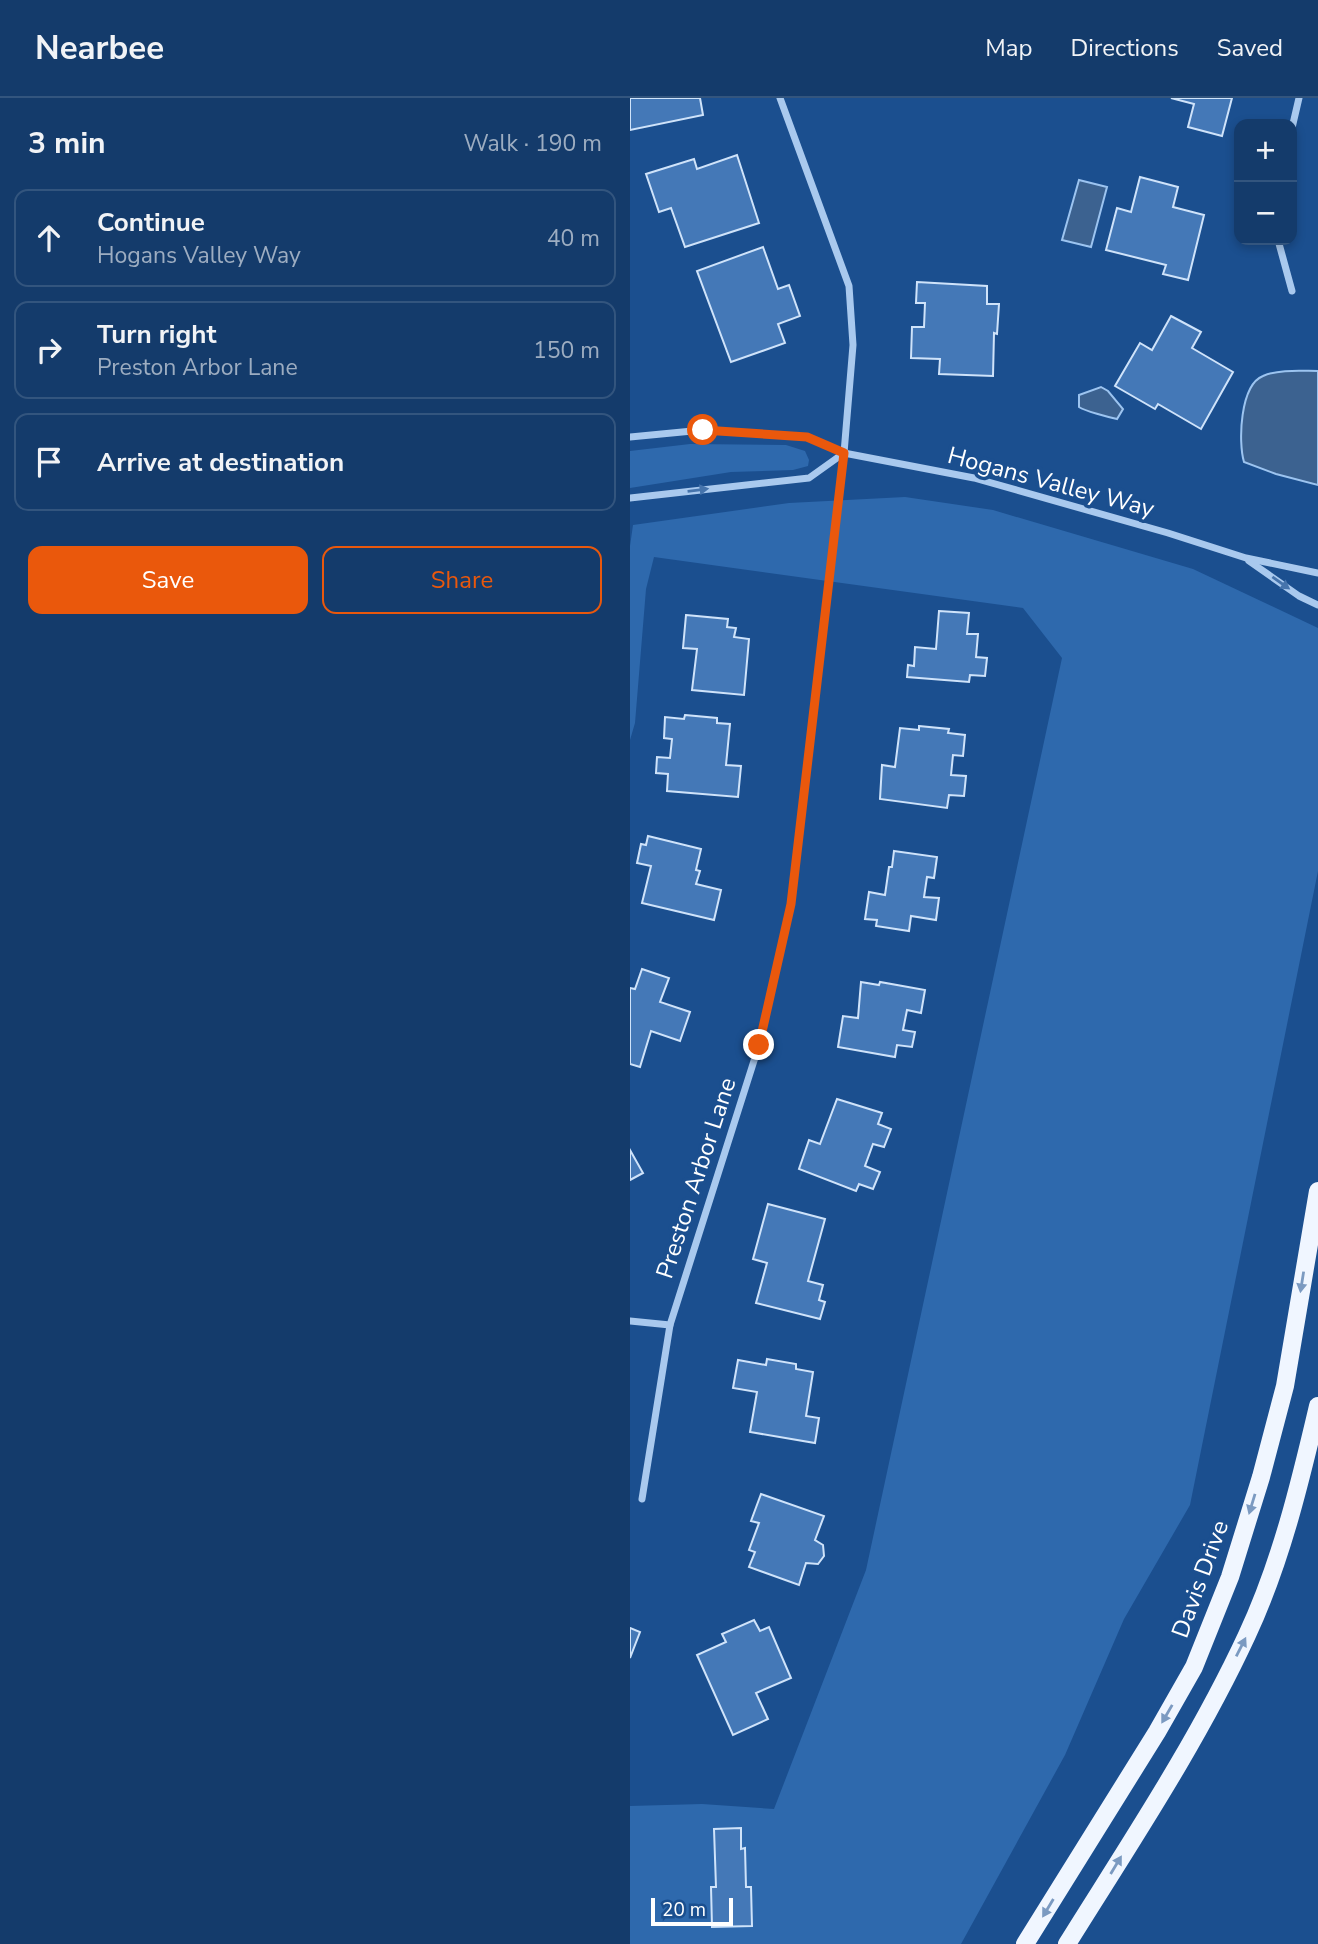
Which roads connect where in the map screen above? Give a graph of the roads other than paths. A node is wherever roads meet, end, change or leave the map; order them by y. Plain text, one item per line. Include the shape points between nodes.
1 (780, 98) edge
2 (1299, 98) edge
3 (1294, 119) edge
4 (1279, 245) edge
5 (1292, 291) dead end
6 (630, 437) edge
7 (844, 453) junction
8 (630, 498) edge
9 (1246, 558) junction
10 (1318, 573) edge
11 (1318, 605) edge
12 (1318, 1191) edge
13 (630, 1321) edge
14 (670, 1325) junction
15 (1318, 1406) edge
16 (642, 1499) dead end
17 (1025, 1944) edge
18 (1067, 1944) edge

1 - 7 street, Preston Arbor Lane via 849,286 853,345
2 - 3 street
4 - 5 street
6 - 7 street, Hogans Valley Way via 703,430 757,432 807,437
8 -> 7 street via 809,478
7 - 9 street, Hogans Valley Way via 974,478
7 - 14 street, Preston Arbor Lane via 791,904 759,1045
9 - 10 street, Hogans Valley Way
9 -> 11 street, Hogans Valley Way
12 -> 17 main road, Davis Drive via 1285,1386 1230,1577 1194,1667
13 - 14 street
14 - 16 street, Preston Arbor Lane
18 -> 15 main road via 1208,1712 1248,1633 1275,1565

